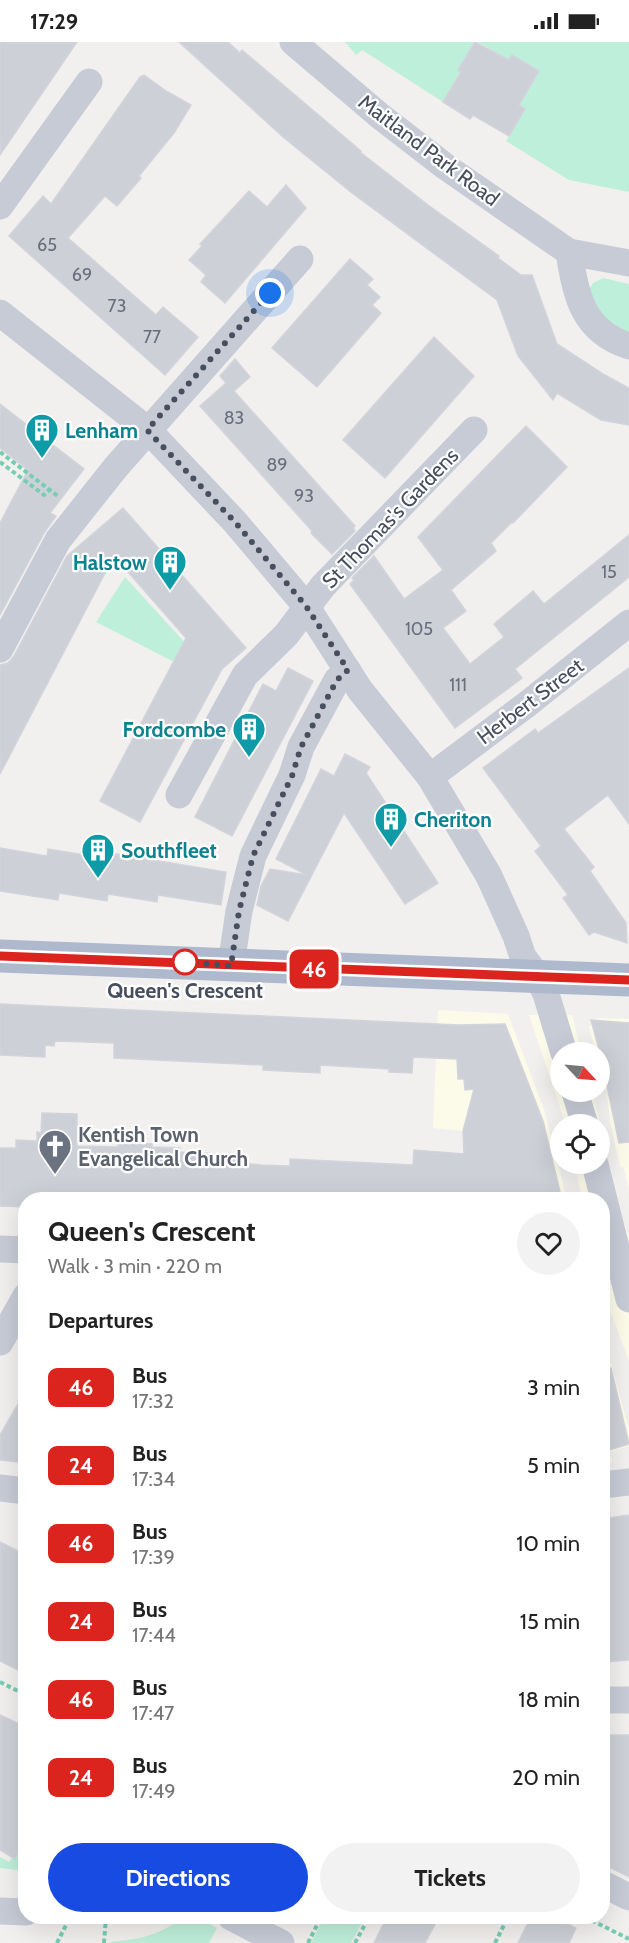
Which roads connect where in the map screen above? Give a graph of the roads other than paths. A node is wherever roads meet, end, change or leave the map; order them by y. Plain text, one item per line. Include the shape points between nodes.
1 (293, 42) edge
2 (89, 82) dead end
3 (0, 206) edge
4 (569, 252) junction
5 (300, 259) dead end
6 (629, 263) edge
7 (0, 313) edge
8 (629, 346) edge
9 (147, 430) junction
10 (474, 430) dead end
11 (306, 606) junction
12 (629, 623) edge
13 (0, 650) edge
14 (348, 670) junction
15 (430, 777) junction
16 (180, 795) dead end
17 (0, 956) edge
18 (231, 966) junction
19 (538, 978) junction
20 (629, 980) edge
21 (561, 1042) edge
22 (600, 1174) edge
23 (608, 1192) edge
24 (610, 1196) edge
25 (620, 1218) edge
26 (0, 1249) edge
27 (18, 1250) edge
28 (618, 1284) edge
29 (18, 1310) edge
30 (0, 1342) edge
31 (629, 1482) edge
32 (610, 1484) edge
33 (0, 1488) edge
34 (18, 1490) edge
35 (610, 1700) edge
36 (629, 1700) edge
37 (610, 1888) edge
38 (629, 1897) edge
39 (0, 1911) edge
40 (18, 1912) edge
41 (245, 1924) edge
42 (282, 1943) edge

1 - 4 street, Maitland Park Road via 446,167
2 - 3 street
4 - 6 street, Maitland Park Road
4 - 8 street via 582,308 609,338
5 - 9 street
7 - 9 street
9 - 11 street via 235,522
9 - 13 street via 58,540
10 - 11 street, St Thomas's Gardens
11 - 14 street
11 - 16 street, St Thomas's Gardens via 286,635 245,675
12 - 15 street, Herbert Street
14 - 15 street
14 - 18 street via 337,680 301,747 292,776 253,856
15 - 19 street via 489,876 523,957
17 - 18 main road
18 - 19 main road
19 - 20 main road
19 - 21 street
22 - 23 street
24 - 25 street
25 - 28 street
26 - 27 street
29 - 30 street
31 - 32 street
33 - 34 street
35 - 36 street
37 - 38 street
39 - 40 street
41 - 42 street

